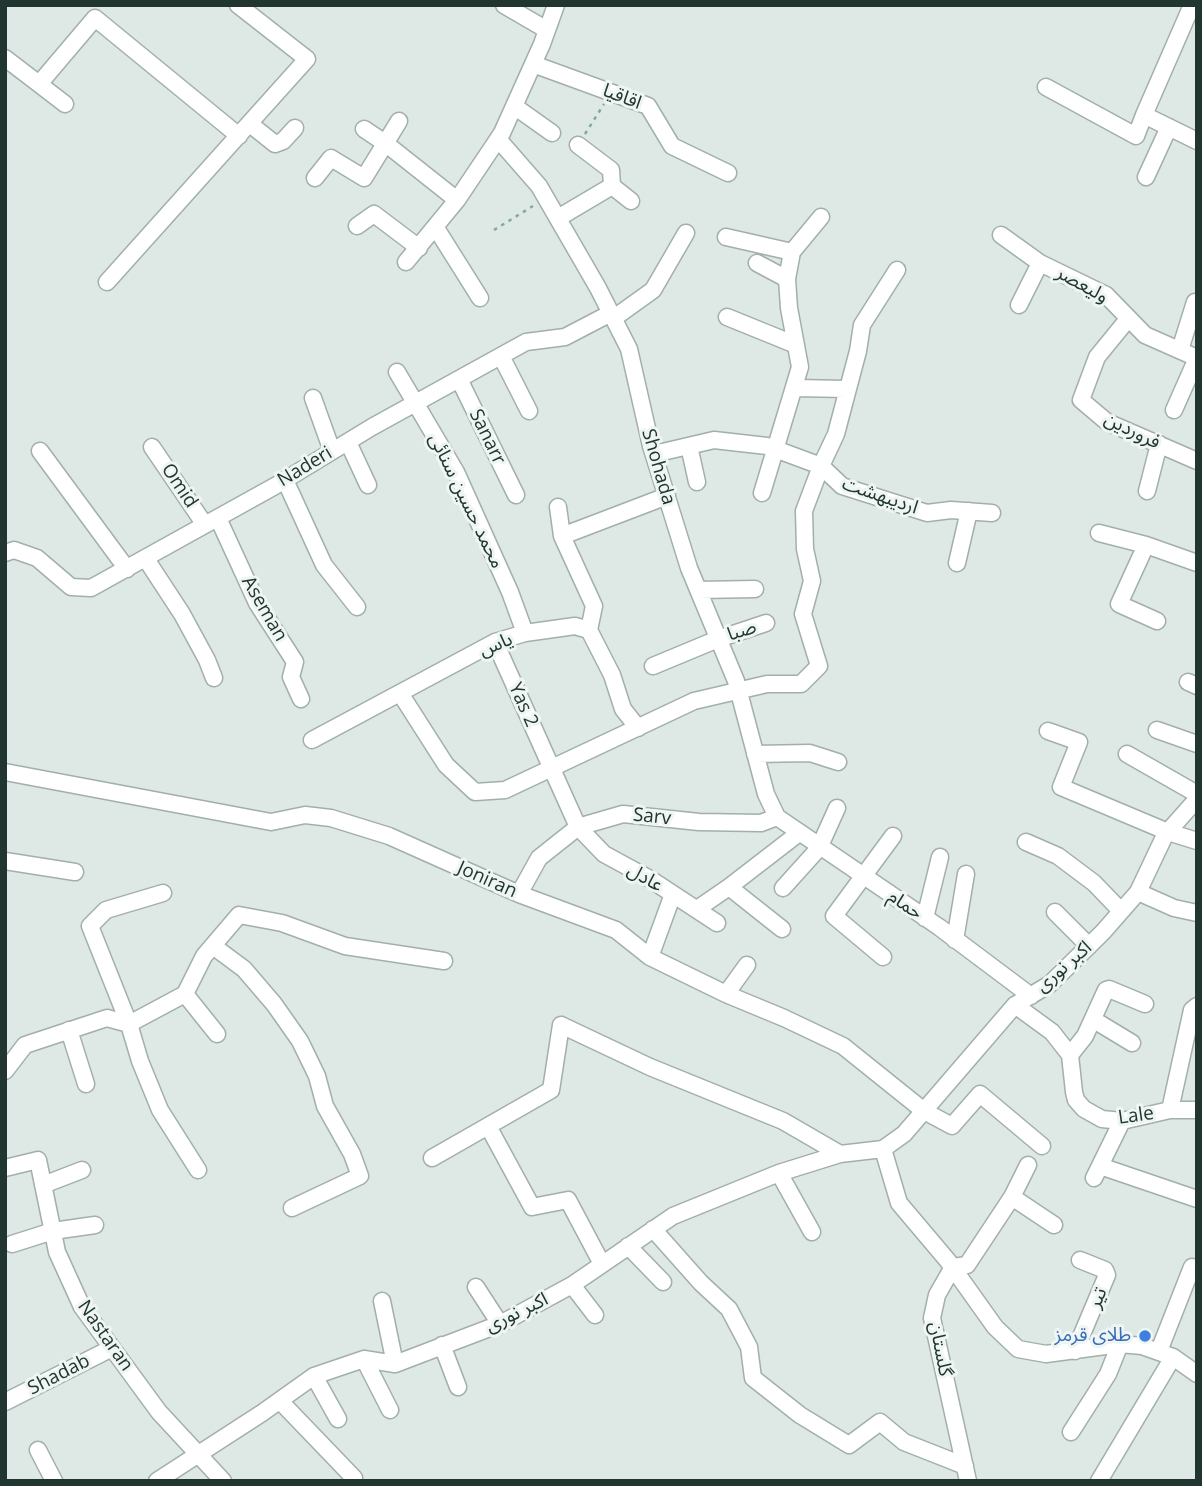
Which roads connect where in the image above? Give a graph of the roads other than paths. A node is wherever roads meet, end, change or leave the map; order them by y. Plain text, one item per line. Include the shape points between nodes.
1 (238, 5) edge
2 (504, 5) edge
3 (555, 5) edge
4 (1192, 5) edge
5 (547, 30) junction
6 (5, 58) edge
7 (533, 64) junction
8 (39, 84) junction
9 (1046, 87) dead end
10 (65, 104) dead end
11 (514, 106) junction
12 (1144, 115) junction
13 (399, 121) dead end
14 (1169, 127) junction
15 (295, 128) dead end
16 (244, 130) junction
17 (363, 130) dead end
18 (552, 134) dead end
19 (498, 139) junction
20 (1197, 141) edge
21 (385, 143) junction
22 (578, 145) road end
23 (728, 173) dead end
24 (1146, 177) dead end
25 (315, 178) dead end
26 (612, 186) junction
27 (457, 200) junction
28 (631, 201) dead end
29 (821, 217) dead end
30 (558, 218) junction
31 (357, 226) dead end
32 (436, 228) junction
33 (686, 233) dead end
34 (1001, 234) dead end
35 (726, 237) dead end
36 (419, 248) junction
37 (792, 252) junction
38 (406, 262) dead end
39 (757, 263) dead end
40 (1040, 263) junction
41 (897, 270) dead end
42 (787, 279) junction
43 (107, 282) dead end
44 (480, 298) dead end
45 (1195, 302) edge
46 (1019, 305) dead end
47 (612, 316) junction
48 (727, 317) dead end
49 (1128, 319) junction
50 (796, 345) junction
51 (1180, 350) junction
52 (501, 356) junction
53 (1197, 358) edge
54 (397, 372) dead end
55 (459, 379) junction
56 (795, 388) junction
57 (846, 389) junction
58 (313, 398) dead end
59 (416, 403) junction
60 (1174, 410) dead end
61 (529, 411) dead end
62 (348, 442) junction
63 (1159, 444) junction
64 (689, 446) junction
65 (152, 447) dead end
66 (775, 447) junction
67 (40, 451) dead end
68 (332, 451) junction
69 (654, 454) junction
70 (1196, 460) edge
71 (821, 466) junction
72 (285, 480) junction
73 (697, 482) dead end
74 (368, 485) dead end
75 (1147, 491) dead end
76 (762, 493) dead end
77 (516, 495) dead end
78 (667, 496) junction
79 (558, 507) dead end
80 (969, 512) junction
81 (992, 513) dead end
82 (211, 522) junction
83 (1099, 533) dead end
84 (562, 536) junction
85 (1146, 545) junction
86 (5, 553) edge
87 (146, 559) junction
88 (1197, 563) edge
89 (957, 564) dead end
90 (127, 569) junction
91 (755, 589) dead end
92 (698, 590) junction
93 (356, 607) dead end
94 (1157, 621) dead end
95 (766, 624) dead end
96 (589, 630) junction
97 (525, 634) junction
98 (718, 639) junction
99 (495, 642) junction
100 (653, 666) dead end
101 (214, 678) dead end
102 (738, 691) junction
103 (400, 694) junction
104 (301, 699) dead end
105 (638, 729) junction
106 (1157, 730) dead end
107 (1048, 731) dead end
108 (312, 740) dead end
109 (1197, 744) edge
110 (754, 754) junction
111 (1127, 754) dead end
112 (838, 762) dead end
113 (552, 768) junction
114 (5, 772) edge
115 (1197, 797) edge
116 (837, 808) dead end
117 (777, 817) junction
118 (578, 827) junction
119 (1168, 832) junction
120 (799, 833) junction
121 (893, 836) dead end
122 (1197, 841) edge
123 (1026, 842) dead end
124 (819, 848) junction
125 (940, 857) dead end
126 (5, 861) edge
127 (75, 872) dead end
128 (966, 874) dead end
129 (864, 878) junction
130 (729, 887) junction
131 (783, 888) dead end
132 (163, 892) dead end
133 (1138, 892) junction
134 (519, 894) junction
135 (673, 894) junction
136 (696, 909) junction
137 (1121, 911) junction
138 (1055, 912) dead end
139 (1197, 913) edge
140 (925, 918) junction
141 (718, 923) dead end
142 (782, 929) dead end
143 (956, 940) junction
144 (213, 946) junction
145 (1089, 946) junction
146 (650, 957) junction
147 (883, 957) dead end
148 (444, 961) dead end
149 (747, 965) dead end
150 (185, 994) junction
151 (726, 994) junction
152 (1031, 996) junction
153 (1145, 1004) dead end
154 (1015, 1005) junction
155 (1197, 1006) edge
156 (1094, 1020) junction
157 (129, 1024) junction
158 (69, 1030) junction
159 (217, 1034) dead end
160 (1132, 1043) dead end
161 (1070, 1055) junction
162 (5, 1071) edge
163 (86, 1084) dead end
164 (1170, 1110) junction
165 (1197, 1110) edge
166 (924, 1111) junction
167 (1122, 1121) junction
168 (488, 1126) junction
169 (1042, 1146) dead end
170 (883, 1149) junction
171 (840, 1154) junction
172 (432, 1158) dead end
173 (1028, 1165) dead end
174 (5, 1168) edge
175 (82, 1170) dead end
176 (198, 1170) dead end
177 (779, 1173) junction
178 (43, 1185) junction
179 (1012, 1197) junction
180 (1197, 1199) edge
181 (292, 1208) dead end
182 (95, 1225) dead end
183 (1054, 1225) dead end
184 (653, 1229) junction
185 (53, 1231) junction
186 (812, 1232) dead end
187 (12, 1244) dead end
188 (628, 1246) junction
189 (1080, 1259) dead end
190 (602, 1264) junction
191 (953, 1267) junction
192 (1192, 1267) dead end
193 (663, 1282) dead end
194 (572, 1285) junction
195 (476, 1287) dead end
196 (382, 1301) dead end
197 (595, 1315) dead end
198 (500, 1324) junction
199 (1120, 1344) junction
200 (442, 1345) junction
201 (112, 1348) junction
202 (1075, 1351) junction
203 (1166, 1354) junction
204 (364, 1359) junction
205 (395, 1364) junction
206 (1197, 1374) edge
207 (314, 1376) junction
208 (458, 1387) dead end
209 (280, 1401) junction
210 (5, 1402) edge
211 (390, 1410) dead end
212 (338, 1419) dead end
213 (1071, 1432) dead end
214 (38, 1450) dead end
215 (198, 1453) junction
216 (966, 1474) edge
217 (355, 1478) dead end
218 (54, 1481) edge
219 (157, 1481) edge
220 (223, 1481) edge
221 (1098, 1481) edge

1 - 16 street via 307,59
2 - 5 street
3 - 5 street
4 - 12 street
5 - 7 street
6 - 8 street
7 - 11 street
7 - 23 street, اقاقیا via 648,106 672,146
8 - 10 street
8 - 16 street via 95,18
9 - 12 street via 1136,136
11 - 18 street
11 - 19 street
12 - 14 street
13 - 21 street
14 - 20 street
14 - 24 street
15 - 16 street via 275,144
16 - 43 street
17 - 21 street
19 - 27 street
19 - 30 street, Shohada via 539,186
21 - 25 street via 364,177 331,158
21 - 27 street
22 - 26 street via 611,170
26 - 28 street
26 - 30 street
27 - 32 street
29 - 37 street
30 - 47 street, Shohada
31 - 36 street via 374,214
32 - 36 street
32 - 44 street
33 - 47 street, Naderi via 653,290
34 - 40 street, ولیعصر
35 - 37 street
36 - 38 street
37 - 42 street
39 - 42 street
40 - 46 street
40 - 49 street, ولیعصر via 1107,295
41 - 57 street via 862,325
42 - 50 street
45 - 51 street
47 - 52 street, Naderi via 565,337 526,342
47 - 69 street, Shohada via 629,349
48 - 50 street
49 - 51 street, ولیعصر via 1144,335
49 - 63 street, فروردین via 1097,356 1081,400 1107,422
50 - 56 street via 800,367
51 - 53 street, ولیعصر
52 - 55 street, Naderi
52 - 61 street
53 - 60 street
54 - 59 street, محمد حسین سنائی
55 - 59 street, Naderi
55 - 77 street, Sanarr
56 - 57 street
56 - 66 street
57 - 71 street via 836,434
58 - 68 street
59 - 62 street, Naderi
59 - 97 street, محمد حسین سنائی via 456,472
62 - 68 street, Naderi
62 - 74 street
63 - 70 street, فروردین
63 - 75 street
64 - 66 street, اردیبهشت via 714,440
64 - 69 street, اردیبهشت
64 - 73 street
65 - 82 street, Omid
66 - 71 street, اردیبهشت
66 - 76 street
67 - 90 street
68 - 72 street, Naderi
69 - 78 street, Shohada
71 - 80 street, اردیبهشت via 842,486 915,509
71 - 102 street via 804,511 812,581 803,614 819,666 801,684 767,684
72 - 82 street, Naderi
72 - 93 street via 324,565
78 - 84 street
78 - 92 street, Shohada
79 - 84 street
80 - 81 street, اردیبهشت
80 - 89 street
82 - 87 street, Naderi
82 - 104 street, Aseman via 295,662 291,677
83 - 85 street
84 - 96 street via 594,606
85 - 88 street
85 - 94 street via 1119,604
86 - 90 street, Naderi via 14,550 37,558 71,587 91,588
87 - 90 street, Naderi
87 - 101 street via 182,614
91 - 92 street
92 - 98 street, Shohada
95 - 98 street, صبا
96 - 97 street, یاس via 575,626
96 - 105 street via 623,709
97 - 99 street, یاس
98 - 100 street, صبا
98 - 102 street, Shohada
99 - 103 street, یاس
99 - 113 street, Yas 2
102 - 105 street via 694,701
102 - 110 street, Shohada
103 - 108 street, یاس
103 - 113 street via 446,765 475,792 505,789
105 - 113 street
106 - 109 street
107 - 119 street via 1079,742 1061,787
110 - 112 street via 810,753
110 - 117 street, Shohada
111 - 115 street
113 - 118 street, Yas 2
114 - 134 street, Joniran via 271,822 305,815 331,818 388,836
115 - 119 street, اکبر نوری
116 - 124 street
117 - 118 street, Sarv via 761,823 699,822 623,814
117 - 120 street, حمام
118 - 134 street, Sarv via 539,858
118 - 135 street, عادل via 604,854
119 - 122 street
119 - 133 street, اکبر نوری
120 - 124 street, حمام
120 - 130 street
121 - 129 street
123 - 137 street via 1058,856
124 - 129 street, حمام
124 - 131 street
125 - 140 street
126 - 127 street
128 - 143 street
129 - 140 street, حمام
129 - 147 street via 834,916
130 - 136 street
130 - 142 street
132 - 157 street via 106,910 90,926
133 - 137 street, اکبر نوری
133 - 139 street
134 - 146 street, Joniran via 616,930
135 - 136 street, عادل
135 - 146 street
136 - 141 street, عادل
137 - 145 street, اکبر نوری
138 - 145 street
140 - 143 street, حمام
143 - 152 street, حمام
144 - 148 street via 239,915 282,923 345,946
144 - 150 street
144 - 181 street via 244,969 300,1041 359,1177
145 - 152 street, اکبر نوری
146 - 151 street, Joniran
149 - 151 street
150 - 157 street
150 - 159 street
151 - 166 street, Joniran via 843,1046
152 - 154 street, اکبر نوری
153 - 156 street via 1109,989
154 - 161 street via 1052,1032
154 - 166 street, اکبر نوری
155 - 164 street via 1192,1010
156 - 160 street
156 - 161 street
157 - 158 street via 107,1018
157 - 176 street via 160,1110
158 - 162 street via 24,1045
158 - 163 street
161 - 167 street, Lale via 1076,1100 1102,1119
164 - 165 street, Lale
164 - 167 street, Lale
166 - 169 street, Joniran via 952,1126 980,1094
166 - 170 street, اکبر نوری
167 - 180 street via 1097,1172
168 - 171 street via 551,1090 561,1025 650,1068 783,1121
168 - 172 street
168 - 190 street via 532,1207 568,1200
170 - 171 street, اکبر نوری
170 - 191 street via 899,1203
171 - 177 street, اکبر نوری
173 - 179 street, گلستان
174 - 178 street, Nastaran via 38,1160
175 - 178 street
177 - 184 street, اکبر نوری via 673,1216
177 - 186 street
178 - 185 street, Nastaran
179 - 183 street
179 - 191 street, گلستان via 967,1265
182 - 185 street
184 - 188 street, اکبر نوری
184 - 216 street via 729,1310 749,1347 753,1378 800,1415 849,1445 880,1422 904,1442
185 - 187 street
185 - 201 street, Nastaran via 57,1252 82,1307
188 - 190 street, اکبر نوری
188 - 193 street
189 - 202 street, تیر via 1107,1275
190 - 194 street, اکبر نوری
191 - 202 street via 995,1327 1018,1349 1046,1354
191 - 216 street, گلستان via 937,1295 932,1318
192 - 203 street
194 - 197 street
194 - 198 street, اکبر نوری
195 - 198 street
196 - 205 street
198 - 200 street, اکبر نوری
199 - 202 street
199 - 203 street
199 - 213 street via 1108,1374
200 - 205 street, اکبر نوری
200 - 208 street
201 - 210 street, Shadab
201 - 215 street, Nastaran via 159,1412
203 - 206 street
203 - 221 street
204 - 205 street
204 - 207 street
204 - 211 street
207 - 209 street
207 - 212 street
209 - 215 street
209 - 217 street
214 - 218 street
215 - 219 street
215 - 220 street, Nastaran

